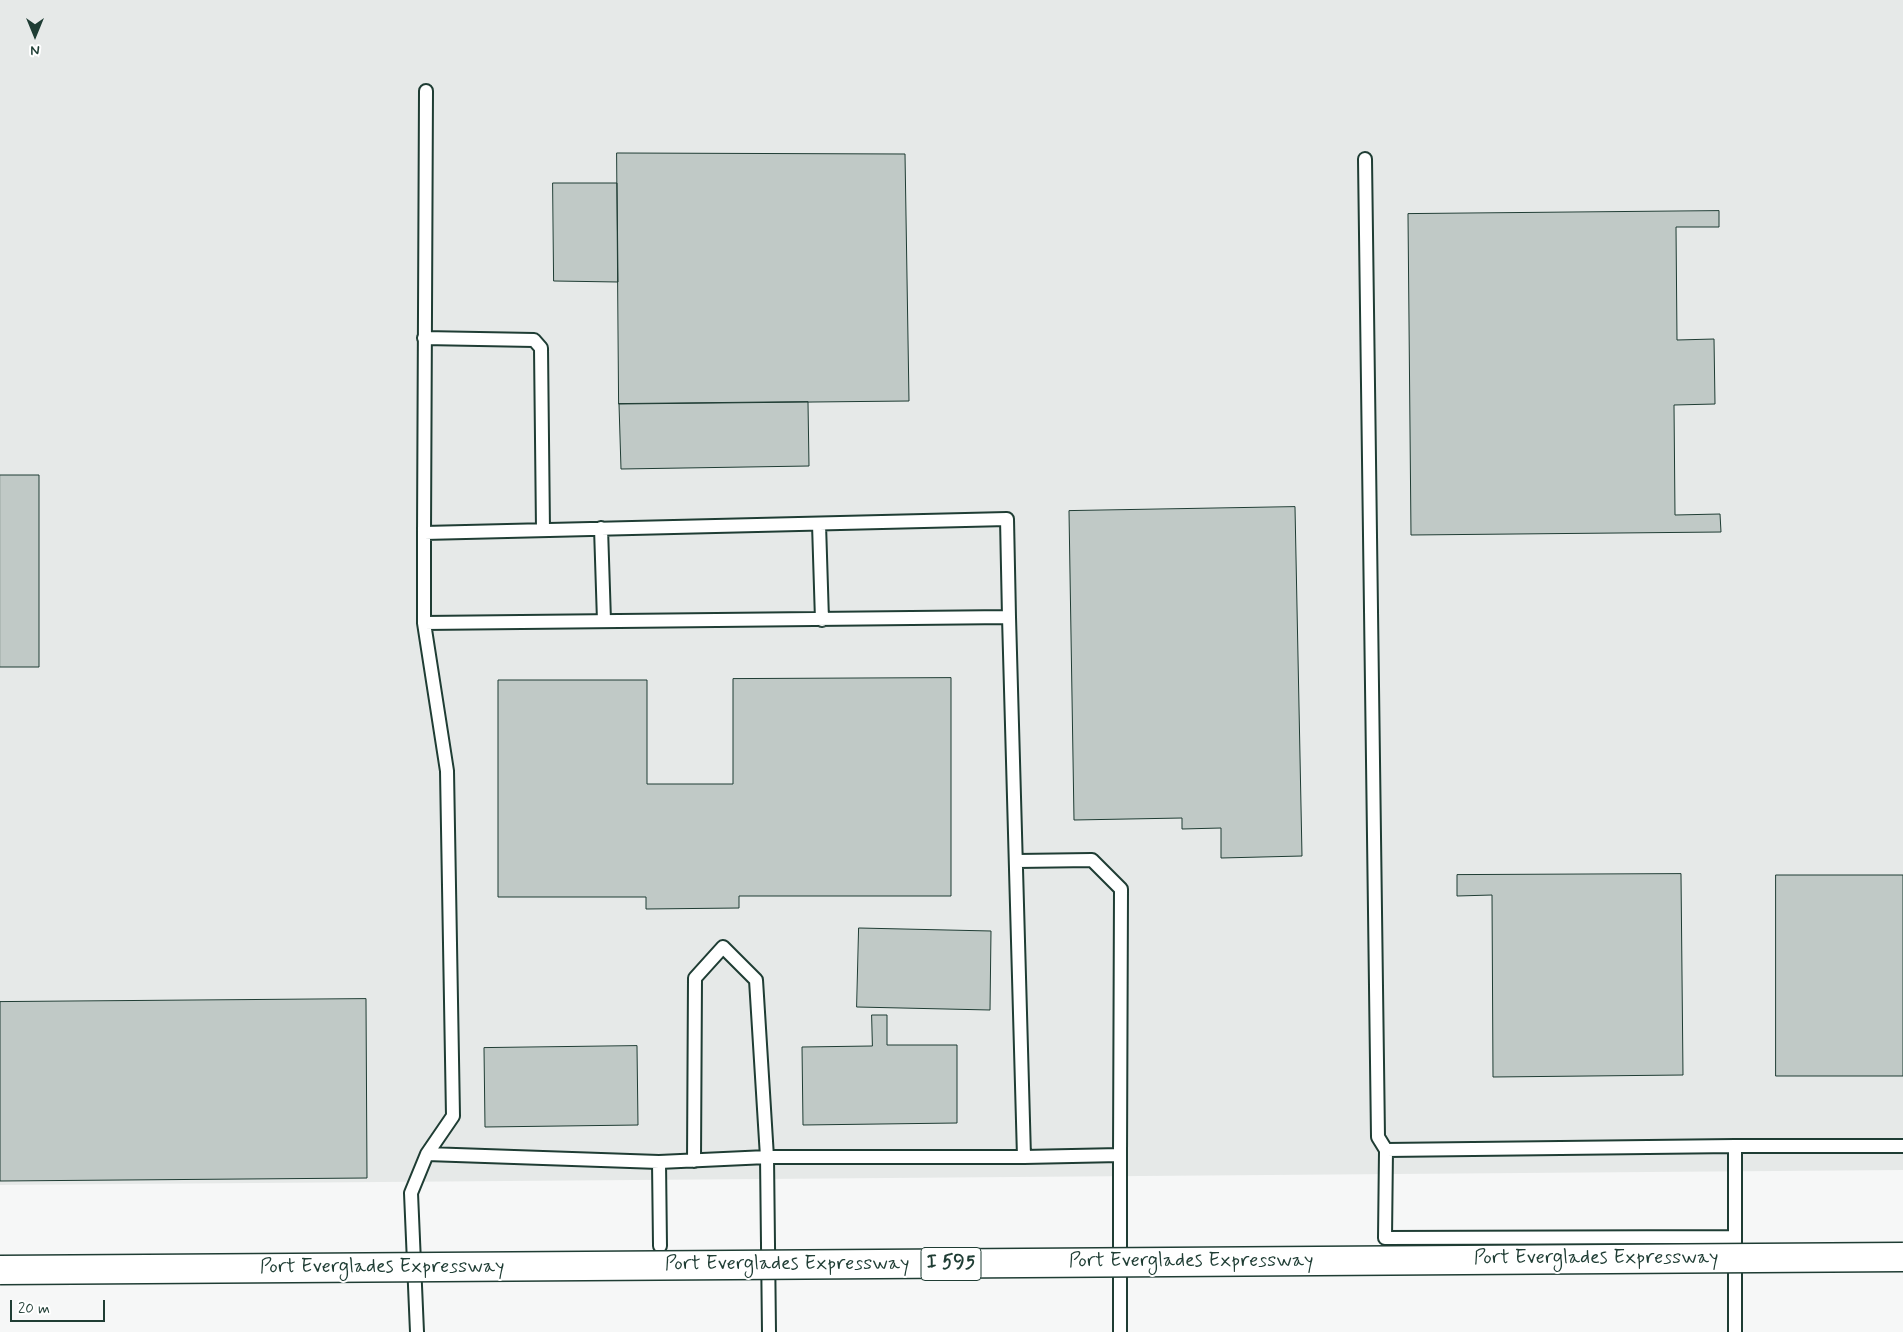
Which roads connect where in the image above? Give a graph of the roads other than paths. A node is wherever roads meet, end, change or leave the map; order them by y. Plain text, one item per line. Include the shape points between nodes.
1 (426, 91) dead end
2 (1365, 159) dead end
3 (424, 338) junction
4 (819, 524) junction
5 (601, 528) junction
6 (543, 530) junction
7 (424, 533) junction
8 (1008, 617) junction
9 (822, 620) junction
10 (604, 621) junction
11 (424, 623) junction
12 (1017, 861) junction
13 (1735, 1146) junction
14 (1903, 1146) edge
15 (1386, 1150) junction
16 (427, 1154) junction
17 (1120, 1155) junction
18 (767, 1158) junction
19 (1024, 1158) junction
20 (694, 1161) junction
21 (659, 1162) junction
22 (1735, 1237) junction
23 (660, 1246) dead end
24 (1903, 1257) edge
25 (0, 1270) edge
26 (417, 1332) edge
27 (769, 1332) edge
28 (1120, 1332) edge
29 (1735, 1332) edge

1 - 3 lane
2 - 15 lane via 1378,1137
3 - 6 lane via 534,340 541,348
3 - 7 lane
4 - 5 lane
4 - 8 lane via 1007,519
4 - 9 lane
5 - 6 lane
5 - 10 lane
6 - 7 lane
7 - 11 lane
8 - 9 lane
8 - 12 lane
9 - 10 lane
10 - 11 lane
11 - 16 lane via 447,771 453,1116
12 - 17 lane via 1092,860 1121,889
12 - 19 lane
13 - 14 lane
13 - 15 lane
13 - 22 lane
15 - 22 lane via 1385,1238
16 - 21 lane
16 - 26 lane via 412,1193
17 - 19 lane
17 - 28 lane
18 - 19 lane
18 - 20 lane
18 - 20 lane via 756,980 723,947 695,978
18 - 27 lane
20 - 21 lane
21 - 23 lane
22 - 29 lane
24 - 25 highway, Port Everglades Expressway / I 595, bridge

